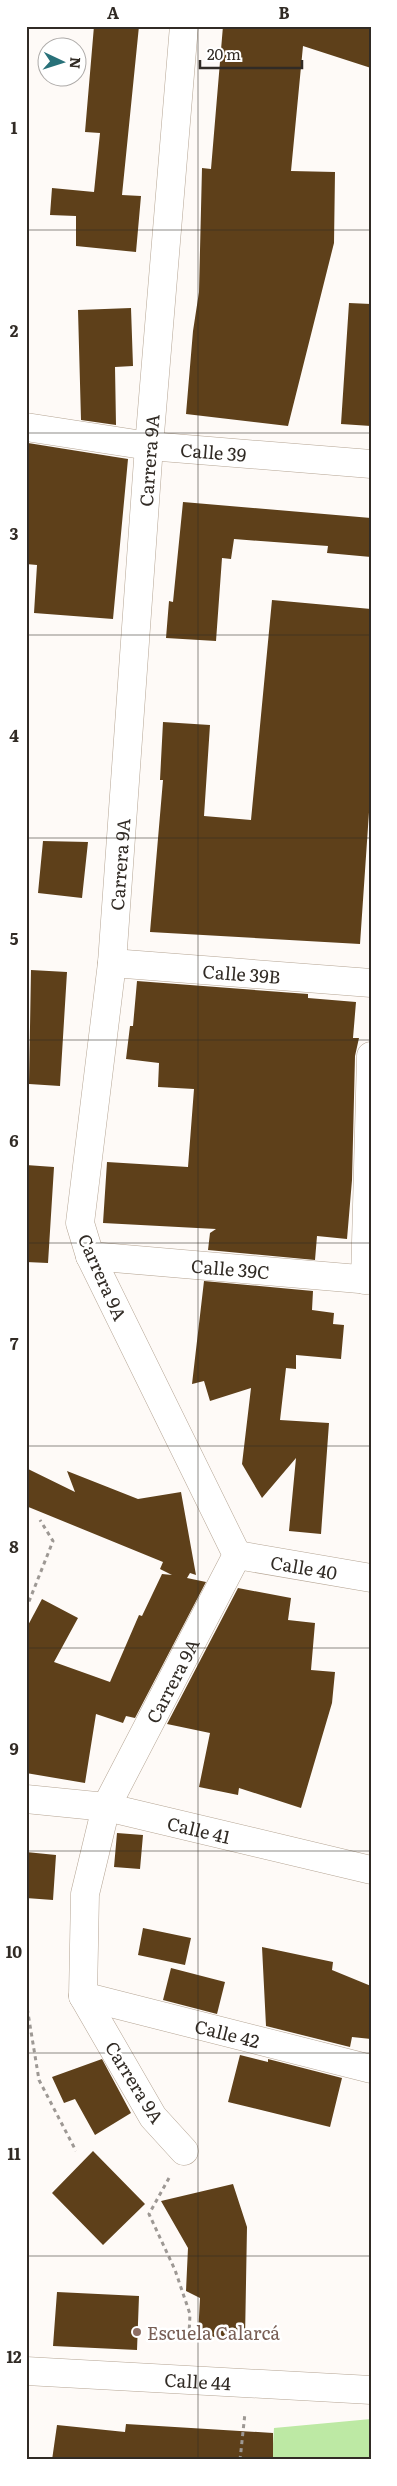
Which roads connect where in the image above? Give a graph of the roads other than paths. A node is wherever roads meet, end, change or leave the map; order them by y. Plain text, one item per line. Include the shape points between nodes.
1 (184, 26) edge
2 (26, 427) edge
3 (149, 446) junction
4 (371, 464) edge
5 (112, 963) junction
6 (371, 983) edge
7 (371, 1056) edge
8 (90, 1256) junction
9 (368, 1280) edge
10 (237, 1555) junction
11 (371, 1578) edge
12 (26, 1799) edge
13 (106, 1807) junction
14 (371, 1870) edge
15 (83, 1996) junction
16 (371, 2069) edge
17 (184, 2151) road end
18 (26, 2370) edge
19 (371, 2390) edge

1 - 3 street, Carrera 9A
2 - 3 street, Calle 39
3 - 4 street, Calle 39
3 - 5 street, Carrera 9A
5 - 6 street, Calle 39B
5 - 8 street, Carrera 9A via 80,1222
7 - 9 street
8 - 9 street, Calle 39C
8 - 10 street, Carrera 9A
10 - 11 street, Calle 40
10 - 13 street, Carrera 9A
12 - 13 street, Calle 41
13 - 14 street, Calle 41
13 - 15 street, Carrera 9A via 85,1894
15 - 16 street, Calle 42
15 - 17 street, Carrera 9A via 153,2117
18 - 19 street, Calle 44

